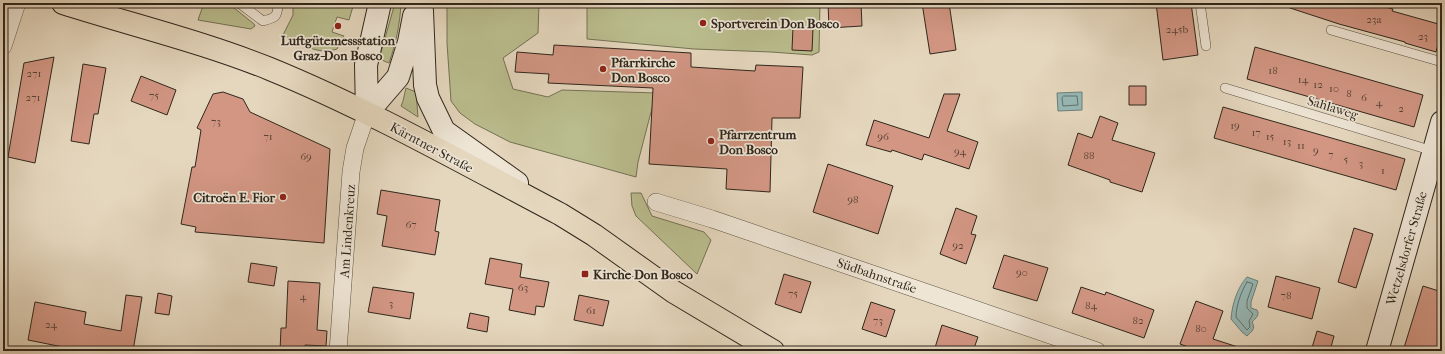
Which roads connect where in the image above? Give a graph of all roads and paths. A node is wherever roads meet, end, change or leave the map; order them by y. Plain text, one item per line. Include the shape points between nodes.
1 (17, 3) edge
2 (63, 3) edge
3 (239, 3) edge
4 (278, 3) edge
5 (380, 3) edge
6 (414, 3) edge
7 (420, 3) edge
8 (1200, 3) edge
9 (1331, 30) dead end
10 (3, 46) edge
11 (1206, 46) dead end
12 (1442, 62) edge
13 (1225, 88) dead end
14 (367, 113) junction
15 (1442, 122) edge
16 (1434, 151) junction
17 (656, 202) dead end
18 (560, 214) junction
19 (338, 351) edge
20 (773, 351) edge
21 (1097, 351) edge
22 (1377, 351) edge

1 - 10 street
2 - 14 main road, Kärntner Straße via 192,42 270,69
3 - 4 lane via 263,21 274,18 278,12
5 - 14 main road via 366,65
6 - 14 main road via 409,42 398,77
7 - 18 main road via 425,85 428,98 444,131
8 - 11 lane
9 - 12 lane
13 - 16 lane, Sahlaweg
14 - 18 main road, Kärntner Straße
14 - 19 street, Am Lindenkreuz via 355,148 351,172
15 - 16 main road, Wetzelsdorfer Straße
16 - 22 main road, Wetzelsdorfer Straße
17 - 21 street, Südbahnstraße
18 - 20 main road, Kärntner Straße via 674,292

